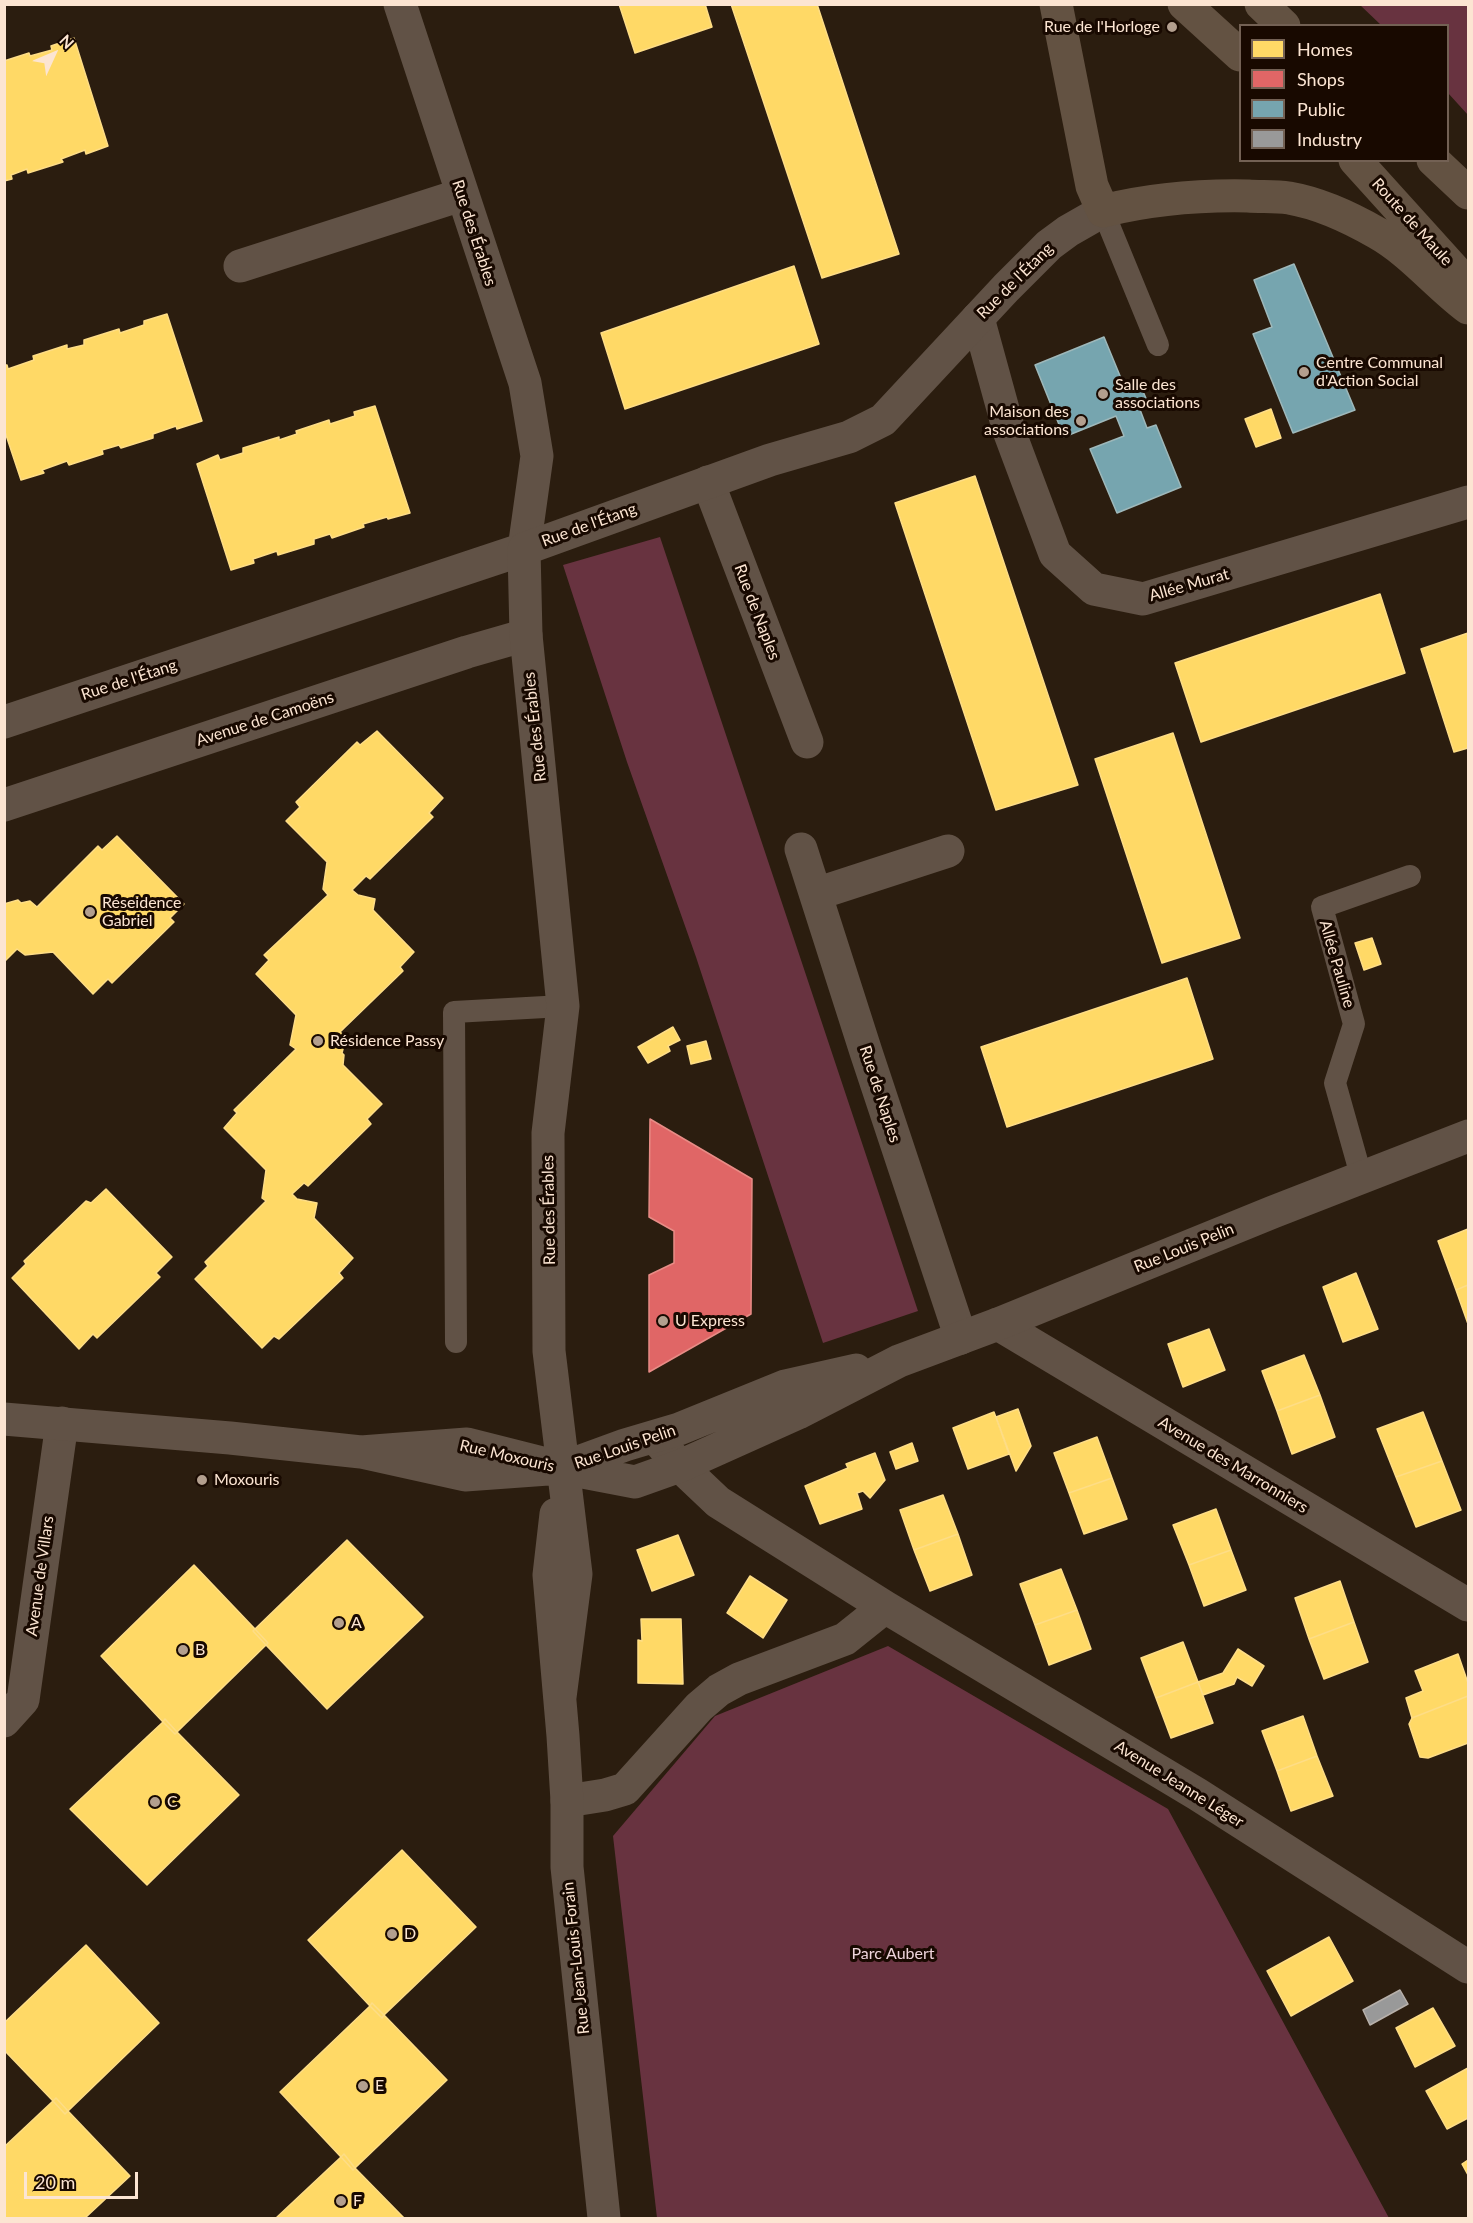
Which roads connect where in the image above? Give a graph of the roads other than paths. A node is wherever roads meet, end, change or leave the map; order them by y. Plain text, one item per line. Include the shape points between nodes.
1 (400, 4) edge
2 (1056, 4) edge
3 (1184, 4) edge
4 (1261, 4) edge
5 (1282, 24) edge
6 (1239, 54) edge
7 (1357, 162) edge
8 (1435, 162) edge
9 (1468, 193) edge
10 (461, 195) junction
11 (1103, 211) junction
12 (240, 266) dead end
13 (1468, 285) edge
14 (1468, 308) edge
15 (978, 318) junction
16 (1158, 345) dead end
17 (708, 482) junction
18 (1468, 502) edge
19 (524, 549) junction
20 (526, 635) junction
21 (4, 722) edge
22 (807, 742) dead end
23 (4, 805) edge
24 (801, 849) dead end
25 (948, 851) dead end
26 (1410, 876) dead end
27 (816, 894) junction
28 (563, 1006) junction
29 (1468, 1136) edge
30 (1362, 1179) junction
31 (998, 1324) junction
32 (962, 1338) junction
33 (456, 1342) dead end
34 (899, 1361) junction
35 (4, 1419) edge
36 (62, 1423) junction
37 (655, 1437) junction
38 (680, 1466) junction
39 (562, 1468) junction
40 (1468, 1605) edge
41 (885, 1607) junction
42 (4, 1721) edge
43 (567, 1801) junction
44 (1468, 1967) edge
45 (604, 2218) edge

1 - 10 street, Rue des Érables
2 - 11 main road via 1092,186
3 - 6 main road
4 - 5 main road
7 - 13 main road, Route de Maule
8 - 9 main road
10 - 12 street
10 - 19 street, Rue des Érables via 525,383 537,456
11 - 14 main road via 1186,198 1288,198 1378,234
11 - 15 street, Rue de l'Étang via 1049,245
11 - 16 lane
15 - 17 street, Rue de l'Étang via 882,420 849,437
15 - 18 street, Allée Murat via 1010,431 1055,554 1094,589 1143,599
17 - 19 street, Rue de l'Étang
17 - 22 street, Rue de Naples
19 - 20 street, Rue des Érables
19 - 21 street, Rue de l'Étang
20 - 23 street, Avenue de Camoëns
20 - 28 street, Rue des Érables
24 - 27 street, Rue de Naples
25 - 27 street
26 - 30 lane, Allée Pauline via 1322,907 1354,1024 1335,1083
27 - 32 street, Rue de Naples
28 - 33 lane via 454,1012
28 - 39 street, Rue des Érables via 548,1133 549,1351
29 - 30 street, Rue Louis Pelin
30 - 31 street, Rue Louis Pelin
31 - 32 street, Rue Louis Pelin
31 - 40 street, Avenue des Marronniers
32 - 34 street, Rue Louis Pelin
34 - 37 street, Rue Louis Pelin via 785,1386
34 - 38 street, Rue Louis Pelin via 798,1413
35 - 36 street, Rue Moxouris
36 - 39 street, Rue Moxouris via 361,1452 466,1444
36 - 42 street, Avenue de Villars via 23,1700
37 - 38 street, Avenue Jeanne Léger
37 - 39 street, Rue Louis Pelin
38 - 39 street, Rue Louis Pelin via 635,1482
38 - 41 street, Avenue Jeanne Léger via 718,1502
39 - 43 street, Rue Jean-Louis Forain via 549,1575
41 - 43 street via 845,1639 719,1689 625,1789
41 - 44 street, Avenue Jeanne Léger via 1197,1794
43 - 45 street, Rue Jean-Louis Forain via 567,1867

